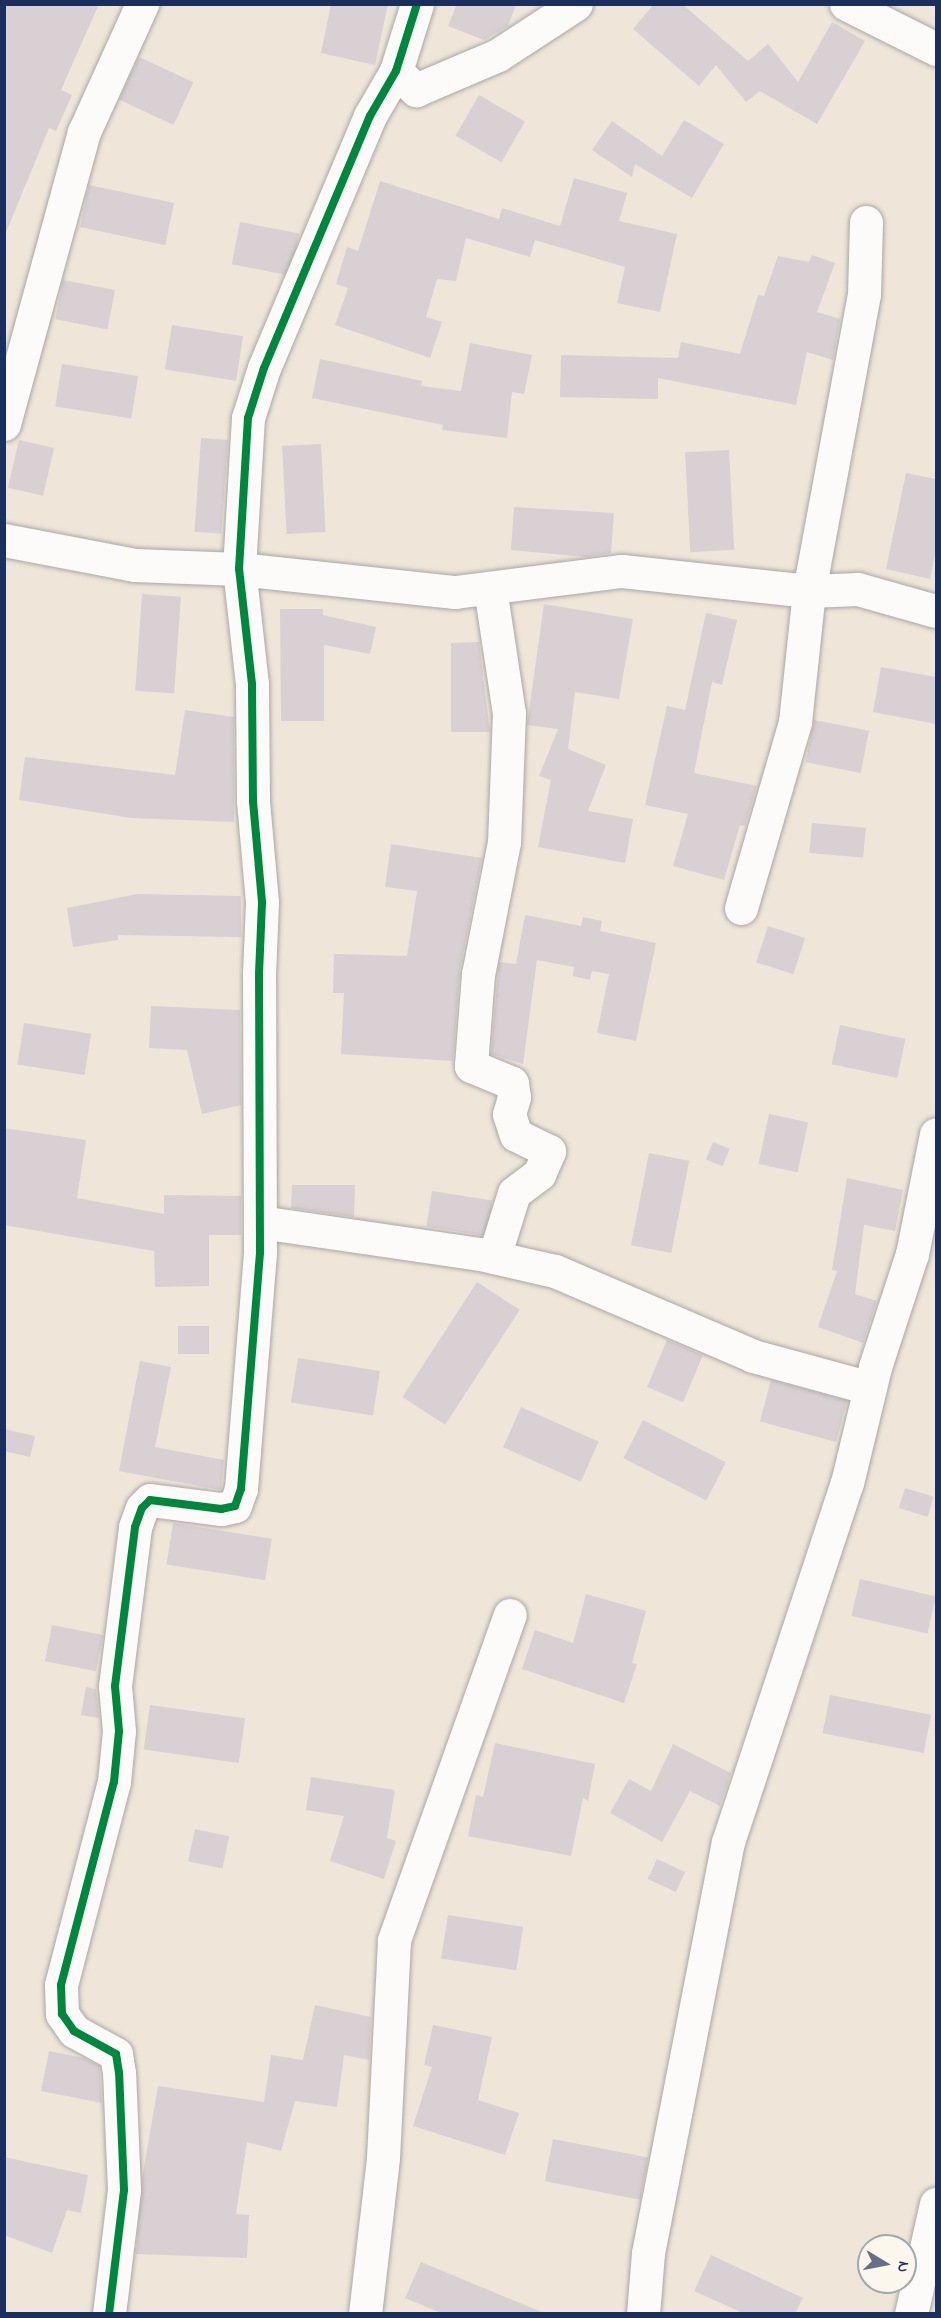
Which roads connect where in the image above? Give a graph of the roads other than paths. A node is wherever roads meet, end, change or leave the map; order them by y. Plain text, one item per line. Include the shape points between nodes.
1 (142, 4) edge
2 (417, 4) edge
3 (576, 4) edge
4 (846, 4) edge
5 (936, 49) edge
6 (396, 71) junction
7 (866, 222) dead end
8 (4, 424) edge
9 (4, 540) edge
10 (239, 569) junction
11 (490, 588) junction
12 (808, 591) junction
13 (936, 611) edge
14 (741, 908) dead end
15 (936, 1134) edge
16 (260, 1222) junction
17 (494, 1257) junction
18 (870, 1388) junction
19 (510, 1615) dead end
20 (936, 2204) edge
21 (110, 2313) edge
22 (365, 2313) edge
23 (643, 2313) edge
24 (911, 2313) edge

1 - 8 street via 84,132
2 - 6 street
3 - 6 street via 498,55 416,90
4 - 5 street
6 - 10 street via 370,116 264,368 248,418
7 - 12 street via 864,294
9 - 10 street via 135,565
10 - 11 street via 454,592
10 - 16 street via 252,684 253,801 262,902
11 - 12 street via 622,571
11 - 17 street via 509,712 504,842 478,974 471,1066 512,1083 514,1097 509,1114 516,1135 549,1150 538,1174 514,1193
12 - 13 street via 858,589
12 - 14 street via 795,722
15 - 18 street via 912,1254
16 - 17 street
16 - 21 street via 241,1489 235,1506 221,1509 150,1500 142,1508 135,1527 115,1686 119,1731 114,1782 61,1985 62,2014 74,2031 116,2054 118,2064 124,2190
17 - 18 street via 555,1271 753,1356
18 - 23 street via 847,1483 728,1842 648,2253
19 - 22 street via 394,1940 383,2158
20 - 24 street

